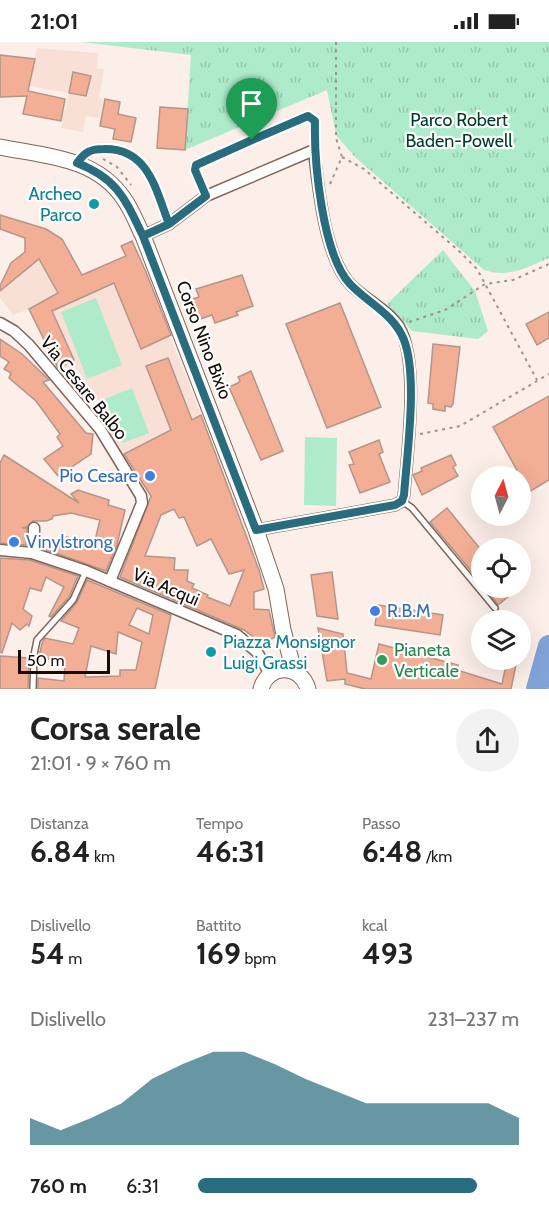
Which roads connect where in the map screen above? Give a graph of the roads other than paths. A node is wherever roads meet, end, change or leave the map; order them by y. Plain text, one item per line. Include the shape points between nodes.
1 (0, 147) edge
2 (314, 150) junction
3 (77, 163) junction
4 (206, 196) junction
5 (169, 224) junction
6 (143, 236) junction
7 (0, 323) edge
8 (402, 501) junction
9 (34, 528) dead end
10 (256, 530) junction
11 (0, 550) edge
12 (32, 553) junction
13 (86, 571) junction
14 (110, 581) junction
15 (495, 608) dead end
16 (283, 630) junction
17 (294, 671) junction
18 (273, 672) junction
19 (311, 688) edge
20 (33, 689) edge
21 (261, 689) edge

1 - 3 main road, Corso Nino Bixio
2 - 4 street
2 - 4 lane via 315,121 308,116 196,165
2 - 8 street via 331,247 342,272 349,284 399,327 409,357
3 - 5 lane via 92,149 114,149 133,156 147,169
3 - 6 main road, Corso Nino Bixio via 97,171 113,184 126,200
4 - 5 street
5 - 6 street
6 - 10 main road, Corso Nino Bixio
7 - 14 street, Via Cesare Balbo via 29,345 99,429 141,496 142,503
8 - 10 street
8 - 15 lane
9 - 12 street
10 - 16 main road, Corso Nino Bixio via 276,589
11 - 12 street, Via Acqui
12 - 13 street, Via Acqui
13 - 14 street, Via Acqui
13 - 20 lane via 73,600 37,640
14 - 18 street, Via Acqui via 237,635
16 - 17 main road, Corso Nino Bixio
16 - 18 main road, Corso Nino Bixio
17 - 18 main road
17 - 19 main road
18 - 21 main road, Corso Nino Bixio

